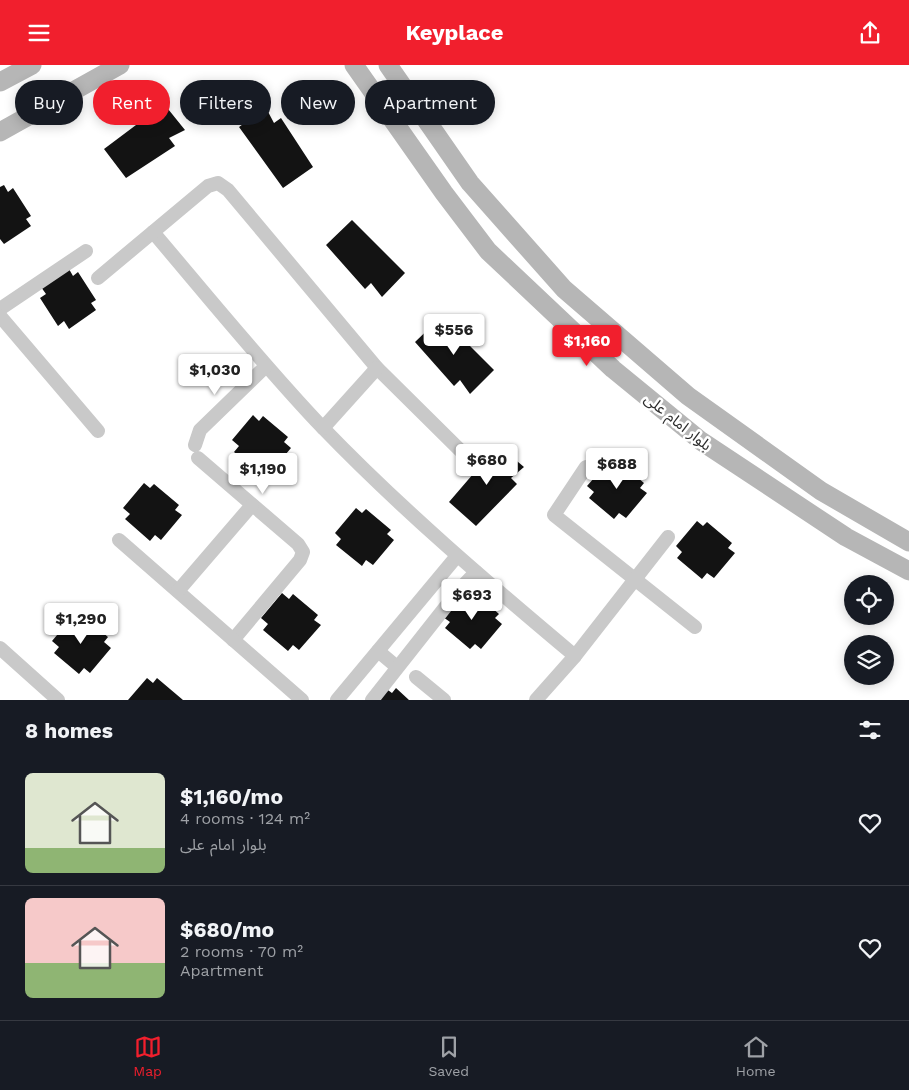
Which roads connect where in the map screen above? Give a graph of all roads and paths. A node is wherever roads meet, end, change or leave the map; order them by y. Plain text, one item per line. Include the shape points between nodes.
1 (32, 65) edge
2 (120, 65) edge
3 (354, 65) edge
4 (388, 65) edge
5 (0, 82) edge
6 (0, 132) edge
7 (153, 232) junction
8 (86, 251) dead end
9 (98, 277) dead end
10 (0, 309) edge
11 (0, 315) edge
12 (266, 366) junction
13 (377, 368) junction
14 (323, 428) junction
15 (98, 431) dead end
16 (472, 462) dead end
17 (586, 467) dead end
18 (252, 505) junction
19 (668, 537) dead end
20 (120, 540) dead end
21 (909, 542) edge
22 (457, 556) junction
23 (909, 571) edge
24 (476, 572) junction
25 (636, 580) junction
26 (178, 591) junction
27 (695, 627) dead end
28 (233, 640) junction
29 (0, 648) edge
30 (378, 651) junction
31 (575, 656) junction
32 (398, 667) junction
33 (416, 677) dead end
34 (58, 700) edge
35 (302, 700) edge
36 (337, 700) edge
37 (372, 700) edge
38 (444, 700) edge
39 (536, 700) edge

1 - 5 main road
2 - 6 main road
3 - 23 main road, بلوار امام علی via 488,251 613,369 701,441 846,537
4 - 21 main road, بلوار امام علی via 470,183 564,289 688,396 821,491
7 - 9 street
7 - 12 street
7 - 13 street via 208,187 218,183 228,190
8 - 10 street
11 - 15 street
12 - 14 street
12 - 18 street via 200,431 196,452
13 - 14 street
13 - 16 street
14 - 22 street
17 - 25 street via 554,515
18 - 26 street
18 - 28 street via 303,552 300,560
19 - 25 street
20 - 26 street
22 - 24 street
22 - 30 street
24 - 31 street
24 - 32 street
25 - 27 street
25 - 31 street
26 - 28 street
28 - 35 street
29 - 34 street
30 - 32 street
30 - 36 street
31 - 39 street
32 - 37 street
33 - 38 street

